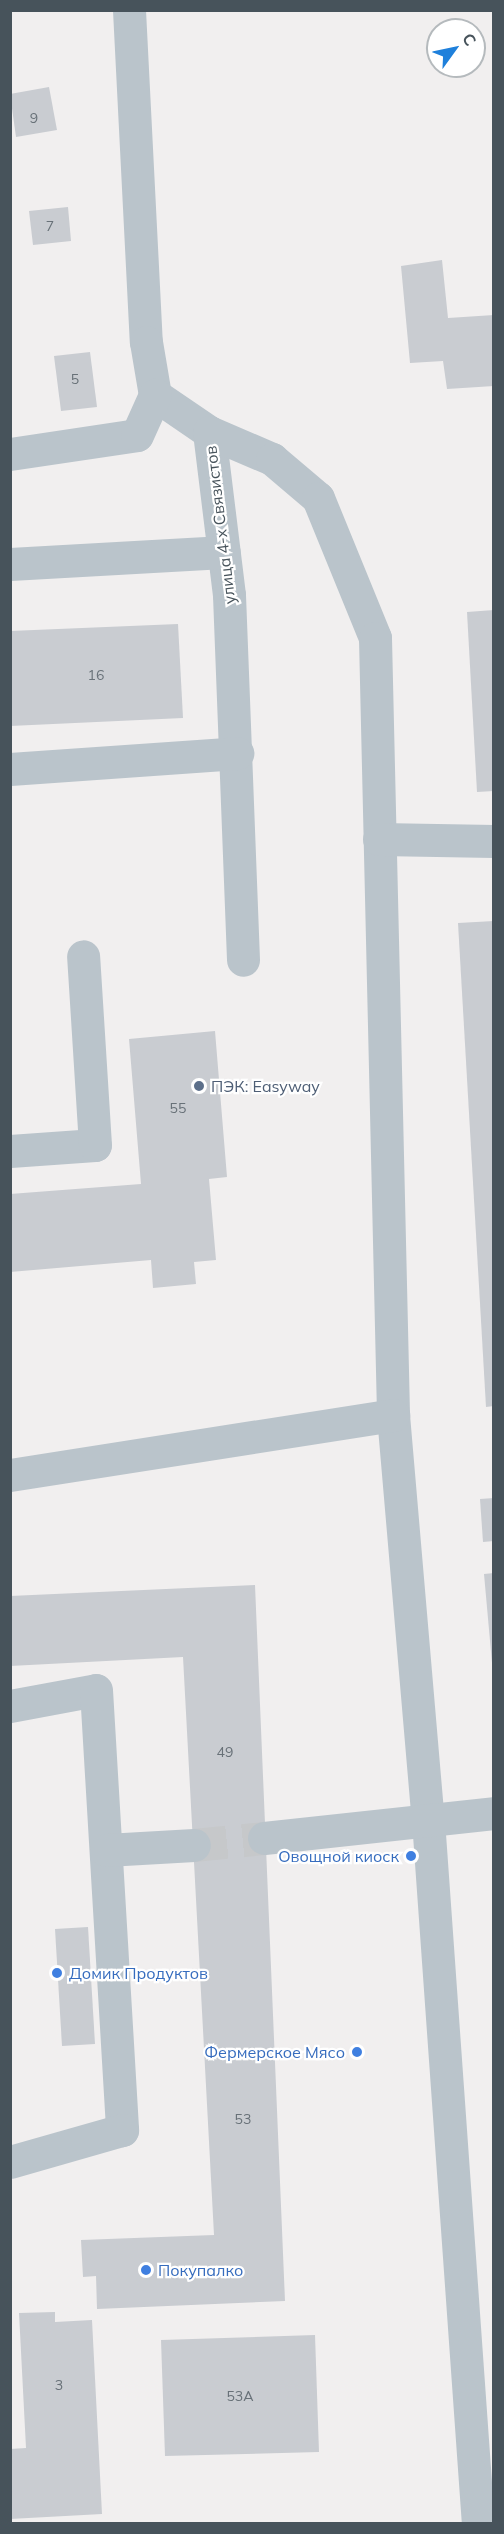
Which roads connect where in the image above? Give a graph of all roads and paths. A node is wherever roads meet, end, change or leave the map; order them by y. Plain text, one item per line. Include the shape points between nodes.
1 (129, 10) edge
2 (155, 395) junction
3 (209, 432) junction
4 (10, 454) edge
5 (224, 552) junction
6 (10, 564) edge
7 (237, 753) junction
8 (10, 769) edge
9 (379, 839) junction
10 (494, 841) edge
11 (82, 956) dead end
12 (243, 960) dead end
13 (10, 1151) edge
14 (393, 1415) junction
15 (10, 1475) edge
16 (10, 1706) edge
17 (494, 1813) edge
18 (428, 1820) junction
19 (264, 1838) tunnel mouth
20 (194, 1845) tunnel mouth
21 (106, 1850) junction
22 (10, 2162) edge
23 (478, 2523) edge

1 - 2 street via 146,342
2 - 3 street, улица 4-х Связистов
2 - 4 street via 137,435
3 - 5 street, улица 4-х Связистов
3 - 9 street via 272,459 318,498 345,555 375,638
5 - 6 street
5 - 7 street, улица 4-х Связистов
7 - 8 street
7 - 12 street, улица 4-х Связистов
9 - 10 street
9 - 14 street
11 - 13 street via 95,1145
14 - 15 street
14 - 18 street
16 - 21 street via 96,1690
17 - 18 street
18 - 19 street
18 - 23 street
20 - 21 street
21 - 22 street via 123,2130

